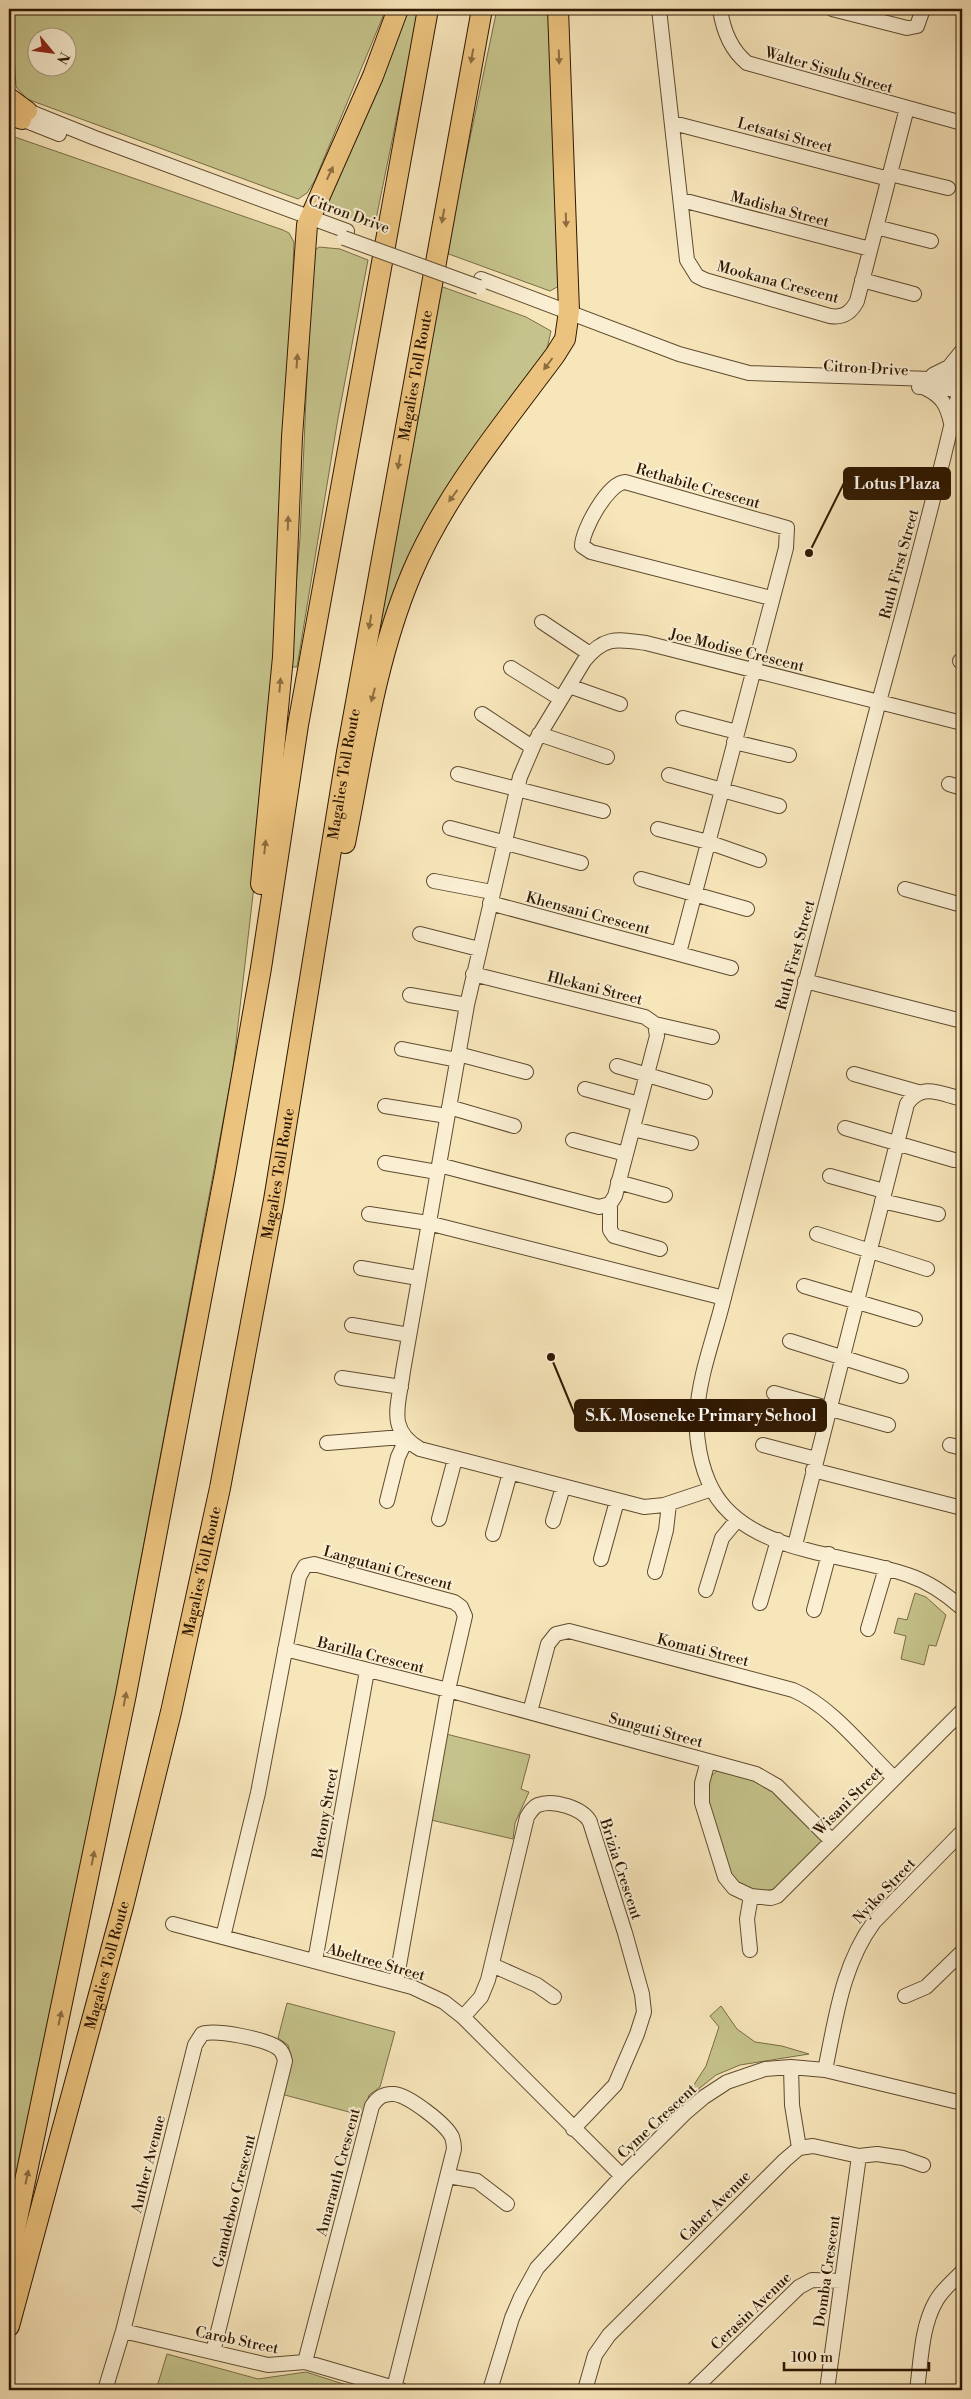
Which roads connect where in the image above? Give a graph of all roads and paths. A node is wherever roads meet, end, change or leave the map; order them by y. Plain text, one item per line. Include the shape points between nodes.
1 (398, 9) edge
2 (428, 9) edge
3 (482, 9) edge
4 (558, 9) edge
5 (659, 9) edge
6 (720, 9) edge
7 (832, 9) edge
8 (924, 9) edge
9 (9, 97) edge
10 (9, 103) edge
11 (907, 108) junction
12 (17, 115) edge
13 (673, 123) junction
14 (962, 123) edge
15 (889, 177) junction
16 (948, 188) dead end
17 (682, 200) junction
18 (309, 221) junction
19 (876, 227) junction
20 (931, 241) dead end
21 (870, 249) junction
22 (862, 280) junction
23 (914, 294) dead end
24 (569, 316) junction
25 (962, 351) edge
26 (960, 370) edge
27 (923, 383) junction
28 (959, 391) edge
29 (951, 425) junction
30 (771, 598) junction
31 (542, 622) dead end
32 (590, 654) junction
33 (511, 668) dead end
34 (752, 671) junction
35 (569, 686) junction
36 (561, 699) junction
37 (879, 703) junction
38 (620, 704) dead end
39 (482, 714) dead end
40 (683, 718) dead end
41 (962, 724) edge
42 (539, 734) junction
43 (735, 737) junction
44 (532, 748) junction
45 (789, 755) dead end
46 (607, 757) dead end
47 (458, 774) dead end
48 (669, 775) dead end
49 (516, 789) junction
50 (722, 790) junction
51 (779, 806) dead end
52 (603, 811) dead end
53 (450, 828) dead end
54 (658, 829) dead end
55 (708, 842) junction
56 (504, 843) junction
57 (759, 860) dead end
58 (581, 863) dead end
59 (641, 879) dead end
60 (434, 882) dead end
61 (905, 889) dead end
62 (694, 895) junction
63 (491, 898) junction
64 (962, 906) edge
65 (747, 908) dead end
66 (420, 934) dead end
67 (479, 948) junction
68 (679, 953) junction
69 (731, 968) dead end
70 (473, 974) junction
71 (805, 981) junction
72 (410, 995) dead end
73 (467, 1005) junction
74 (962, 1021) edge
75 (655, 1024) junction
76 (712, 1037) dead end
77 (402, 1049) dead end
78 (458, 1057) junction
79 (617, 1066) dead end
80 (526, 1072) dead end
81 (854, 1074) dead end
82 (647, 1075) junction
83 (585, 1089) dead end
84 (705, 1092) dead end
85 (918, 1092) junction
86 (962, 1099) edge
87 (639, 1104) junction
88 (385, 1106) dead end
89 (448, 1111) junction
90 (514, 1126) dead end
91 (633, 1128) junction
92 (845, 1128) dead end
93 (573, 1140) dead end
94 (691, 1143) dead end
95 (896, 1145) junction
96 (626, 1154) junction
97 (954, 1160) dead end
98 (385, 1163) dead end
99 (438, 1168) junction
100 (225, 1173) junction
101 (830, 1176) dead end
102 (618, 1182) junction
103 (665, 1194) dead end
104 (883, 1196) junction
105 (274, 1200) junction
106 (610, 1204) junction
107 (369, 1214) dead end
108 (938, 1214) dead end
109 (428, 1223) junction
110 (817, 1234) dead end
111 (660, 1249) dead end
112 (869, 1251) junction
113 (361, 1268) dead end
114 (927, 1269) dead end
115 (418, 1278) junction
116 (804, 1286) dead end
117 (724, 1298) junction
118 (856, 1302) junction
119 (914, 1319) dead end
120 (352, 1326) dead end
121 (409, 1335) junction
122 (790, 1341) dead end
123 (842, 1357) junction
124 (901, 1376) dead end
125 (342, 1378) dead end
126 (401, 1387) junction
127 (774, 1393) dead end
128 (828, 1408) junction
129 (888, 1425) dead end
130 (404, 1438) junction
131 (327, 1443) dead end
132 (763, 1445) dead end
133 (455, 1459) junction
134 (814, 1464) junction
135 (510, 1473) junction
136 (564, 1487) junction
137 (712, 1489) junction
138 (617, 1500) junction
139 (387, 1501) dead end
140 (669, 1504) junction
141 (962, 1508) edge
142 (439, 1519) dead end
143 (737, 1520) junction
144 (553, 1521) dead end
145 (493, 1534) dead end
146 (778, 1540) junction
147 (795, 1546) junction
148 (829, 1554) junction
149 (601, 1560) dead end
150 (886, 1568) junction
151 (655, 1572) dead end
152 (706, 1590) dead end
153 (760, 1603) dead end
154 (962, 1608) edge
155 (814, 1610) dead end
156 (868, 1629) dead end
157 (286, 1650) junction
158 (367, 1671) junction
159 (448, 1690) junction
160 (962, 1711) edge
161 (530, 1712) junction
162 (708, 1761) junction
163 (894, 1778) junction
164 (960, 1840) edge
165 (832, 1841) junction
166 (751, 1896) junction
167 (173, 1924) dead end
168 (224, 1937) junction
169 (750, 1950) dead end
170 (961, 1956) edge
171 (315, 1961) junction
172 (492, 1965) junction
173 (396, 1982) junction
174 (905, 1996) dead end
175 (554, 1997) dead end
176 (463, 2017) junction
177 (284, 2057) joint
178 (791, 2067) junction
179 (825, 2070) junction
180 (962, 2103) edge
181 (573, 2128) junction
182 (799, 2148) junction
183 (859, 2156) junction
184 (923, 2165) dead end
185 (448, 2176) junction
186 (622, 2176) junction
187 (507, 2204) dead end
188 (9, 2258) edge
189 (962, 2272) edge
190 (842, 2280) junction
191 (9, 2326) edge
192 (123, 2331) junction
193 (213, 2352) junction
194 (305, 2362) junction
195 (398, 2389) edge
196 (105, 2390) edge
197 (490, 2390) edge
198 (585, 2390) edge
199 (693, 2390) edge
200 (827, 2390) edge
201 (917, 2390) edge

18 -> 1 highway via 363,100
2 - 100 highway, Magalies Toll Route via 298,725 261,968
3 -> 105 highway, Magalies Toll Route via 347,752
4 -> 24 highway
5 - 13 street, Mookana Crescent
6 - 11 street, Walter Sisulu Street via 732,49 747,63
7 - 8 street via 907,28 917,26
9 - 12 main road
10 - 12 street, Citron Drive
11 - 14 street, Walter Sisulu Street
11 - 15 street, Mookana Crescent
12 - 18 street, Citron Drive
13 - 15 street, Letsatsi Street
13 - 17 street, Mookana Crescent
15 - 16 street, Letsatsi Street
15 - 19 street, Mookana Crescent
17 - 21 street, Madisha Street
17 - 22 street, Mookana Crescent via 687,260 697,276 704,280 837,317 844,316 854,307
18 - 24 street, Citron Drive, bridge
100 -> 18 highway via 250,987 283,657 292,437
19 - 20 street
19 - 21 street, Mookana Crescent
21 - 22 street, Mookana Crescent
22 - 23 street
24 - 27 street, Citron Drive via 749,374
24 -> 105 highway via 565,339 448,503 411,576 387,644 372,701
25 - 27 street via 949,367
26 - 27 street, Citron Drive
26 - 28 street, Citron Drive via 953,382
27 - 28 street, Citron Drive
27 - 29 street via 943,400
28 - 29 street, Ruth First Street
29 - 37 street, Ruth First Street
30 - 30 street, Rethabile Crescent via 786,548 787,528 625,482 610,490 584,532 582,546 591,552
30 - 34 street, Rethabile Crescent
31 - 32 street
32 - 34 street, Joe Modise Crescent via 602,644 622,640 646,643
32 - 35 street, Joe Modise Crescent
33 - 36 street
34 - 37 street, Joe Modise Crescent
34 - 43 street
35 - 36 street, Joe Modise Crescent
35 - 38 street
36 - 42 street, Joe Modise Crescent
37 - 41 street, Joe Modise Crescent
37 - 71 street, Ruth First Street
39 - 44 street
40 - 43 street
42 - 44 street, Joe Modise Crescent
42 - 46 street
43 - 45 street
43 - 50 street
44 - 49 street, Joe Modise Crescent
47 - 49 street
48 - 50 street
49 - 52 street
49 - 56 street, Joe Modise Crescent
50 - 51 street
50 - 55 street
53 - 56 street
54 - 55 street
55 - 57 street
55 - 62 street
56 - 58 street
56 - 63 street, Joe Modise Crescent
59 - 62 street
60 - 63 street
61 - 64 street
62 - 65 street
62 - 68 street
63 - 67 street, Joe Modise Crescent
63 - 68 street, Khensani Crescent
66 - 67 street
67 - 70 street, Joe Modise Crescent
68 - 69 street, Khensani Crescent
70 - 73 street, Joe Modise Crescent
70 - 75 street, Hlekani Street via 645,1017
71 - 74 street
71 - 117 street, Ruth First Street
72 - 73 street
73 - 78 street, Joe Modise Crescent
75 - 76 street
75 - 82 street, Hlekani Street via 657,1036
77 - 78 street
78 - 80 street
78 - 89 street, Joe Modise Crescent
79 - 82 street
81 - 85 street
82 - 84 street
82 - 87 street, Hlekani Street
83 - 87 street
85 - 86 street via 926,1090
85 - 95 street via 907,1104
87 - 91 street, Hlekani Street
88 - 89 street
89 - 90 street
89 - 99 street, Joe Modise Crescent
91 - 94 street
91 - 96 street, Hlekani Street
92 - 95 street
93 - 96 street
95 - 97 street
95 - 104 street
96 - 102 street, Hlekani Street
98 - 99 street
99 - 106 street via 600,1207
99 - 109 street, Joe Modise Crescent
188 -> 100 highway, Magalies Toll Route via 115,1751
101 - 104 street
102 - 103 street
102 - 106 street, Hlekani Street
104 - 108 street
104 - 112 street
105 - 191 highway, Magalies Toll Route via 220,1488 171,1712 120,1916
106 - 111 street, Hlekani Street via 610,1230 614,1236
107 - 109 street
109 - 115 street, Joe Modise Crescent
109 - 117 street
110 - 112 street
112 - 114 street
112 - 118 street
113 - 115 street
115 - 121 street, Joe Modise Crescent
116 - 118 street
117 - 137 street, Ruth First Street via 696,1414 698,1443
118 - 119 street
118 - 123 street
120 - 121 street
121 - 126 street, Joe Modise Crescent
122 - 123 street
123 - 124 street
123 - 128 street
125 - 126 street
126 - 130 street, Joe Modise Crescent via 398,1419
127 - 128 street
128 - 129 street
128 - 134 street
130 - 131 street
130 - 133 street via 420,1449
130 - 139 street
132 - 134 street
133 - 135 street
133 - 142 street
134 - 141 street
134 - 147 street
135 - 136 street
135 - 145 street
136 - 138 street
136 - 144 street
137 - 140 street
137 - 143 street, Ruth First Street
138 - 140 street via 644,1507
138 - 149 street
140 - 151 street
143 - 146 street, Ruth First Street via 757,1534
143 - 152 street via 722,1538
146 - 147 street, Ruth First Street
146 - 153 street
147 - 148 street, Ruth First Street
148 - 150 street, Ruth First Street
148 - 155 street
150 - 154 street, Ruth First Street via 941,1590
150 - 156 street
157 - 158 street, Barilla Crescent
157 - 159 street, Langutani Crescent via 299,1577 305,1566 314,1564 454,1602 461,1607 465,1624
157 - 168 street via 258,1792
158 - 159 street, Barilla Crescent
158 - 171 street, Betony Street
159 - 161 street, Sunguti Street
159 - 173 street
160 - 163 street, Wisani Street
161 - 162 street, Sunguti Street
161 - 163 street, Komati Street via 548,1644 556,1634 569,1631 805,1695 825,1709
162 - 165 street, Sunguti Street via 763,1777 777,1786
162 - 166 street via 701,1795 704,1813 725,1876 734,1888
163 - 165 street, Wisani Street
164 - 179 street, Nyiko Street via 874,1922 863,1938 846,1975
165 - 166 street, Wisani Street via 777,1896
166 - 169 street via 747,1919
167 - 168 street, Abeltree Street
168 - 171 street, Abeltree Street
170 - 174 street via 926,1987
171 - 173 street, Abeltree Street
172 - 175 street via 537,1985
172 - 176 street, Brizia Crescent via 481,1997
172 - 181 street, Brizia Crescent via 527,1817 538,1805 548,1804 582,1812 590,1822 625,1933 644,2012 615,2086
173 - 176 street, Abeltree Street via 434,1996
176 - 181 street, Abeltree Street
177 - 192 street, Anther Avenue via 279,2048 267,2043 216,2031 209,2031 198,2039
177 - 193 street, Gamdeboo Crescent
178 - 179 street, Cyme Crescent
178 - 182 street via 792,2105
178 - 186 street, Cyme Crescent via 745,2075 704,2097
179 - 180 street, Cyme Crescent
181 - 186 street, Abeltree Street
182 - 183 street via 813,2146
182 - 198 street, Caber Avenue via 608,2335 596,2355
183 - 184 street via 877,2154
183 - 190 street, Domba Crescent
185 - 187 street via 477,2181
185 - 194 street, Amaranth Crescent via 454,2148 452,2136 412,2102 395,2094 377,2098 370,2114
185 - 195 street, Amaranth Crescent
186 - 197 street, Cyme Crescent via 537,2268 512,2318
189 - 201 street via 943,2291 931,2311
190 - 199 street, Cerasin Avenue via 812,2280 799,2287
190 - 200 street, Domba Crescent
192 - 193 street, Carob Street
192 - 196 street, Anther Avenue
193 - 194 street, Carob Street via 268,2365
194 - 195 street, Carob Street

